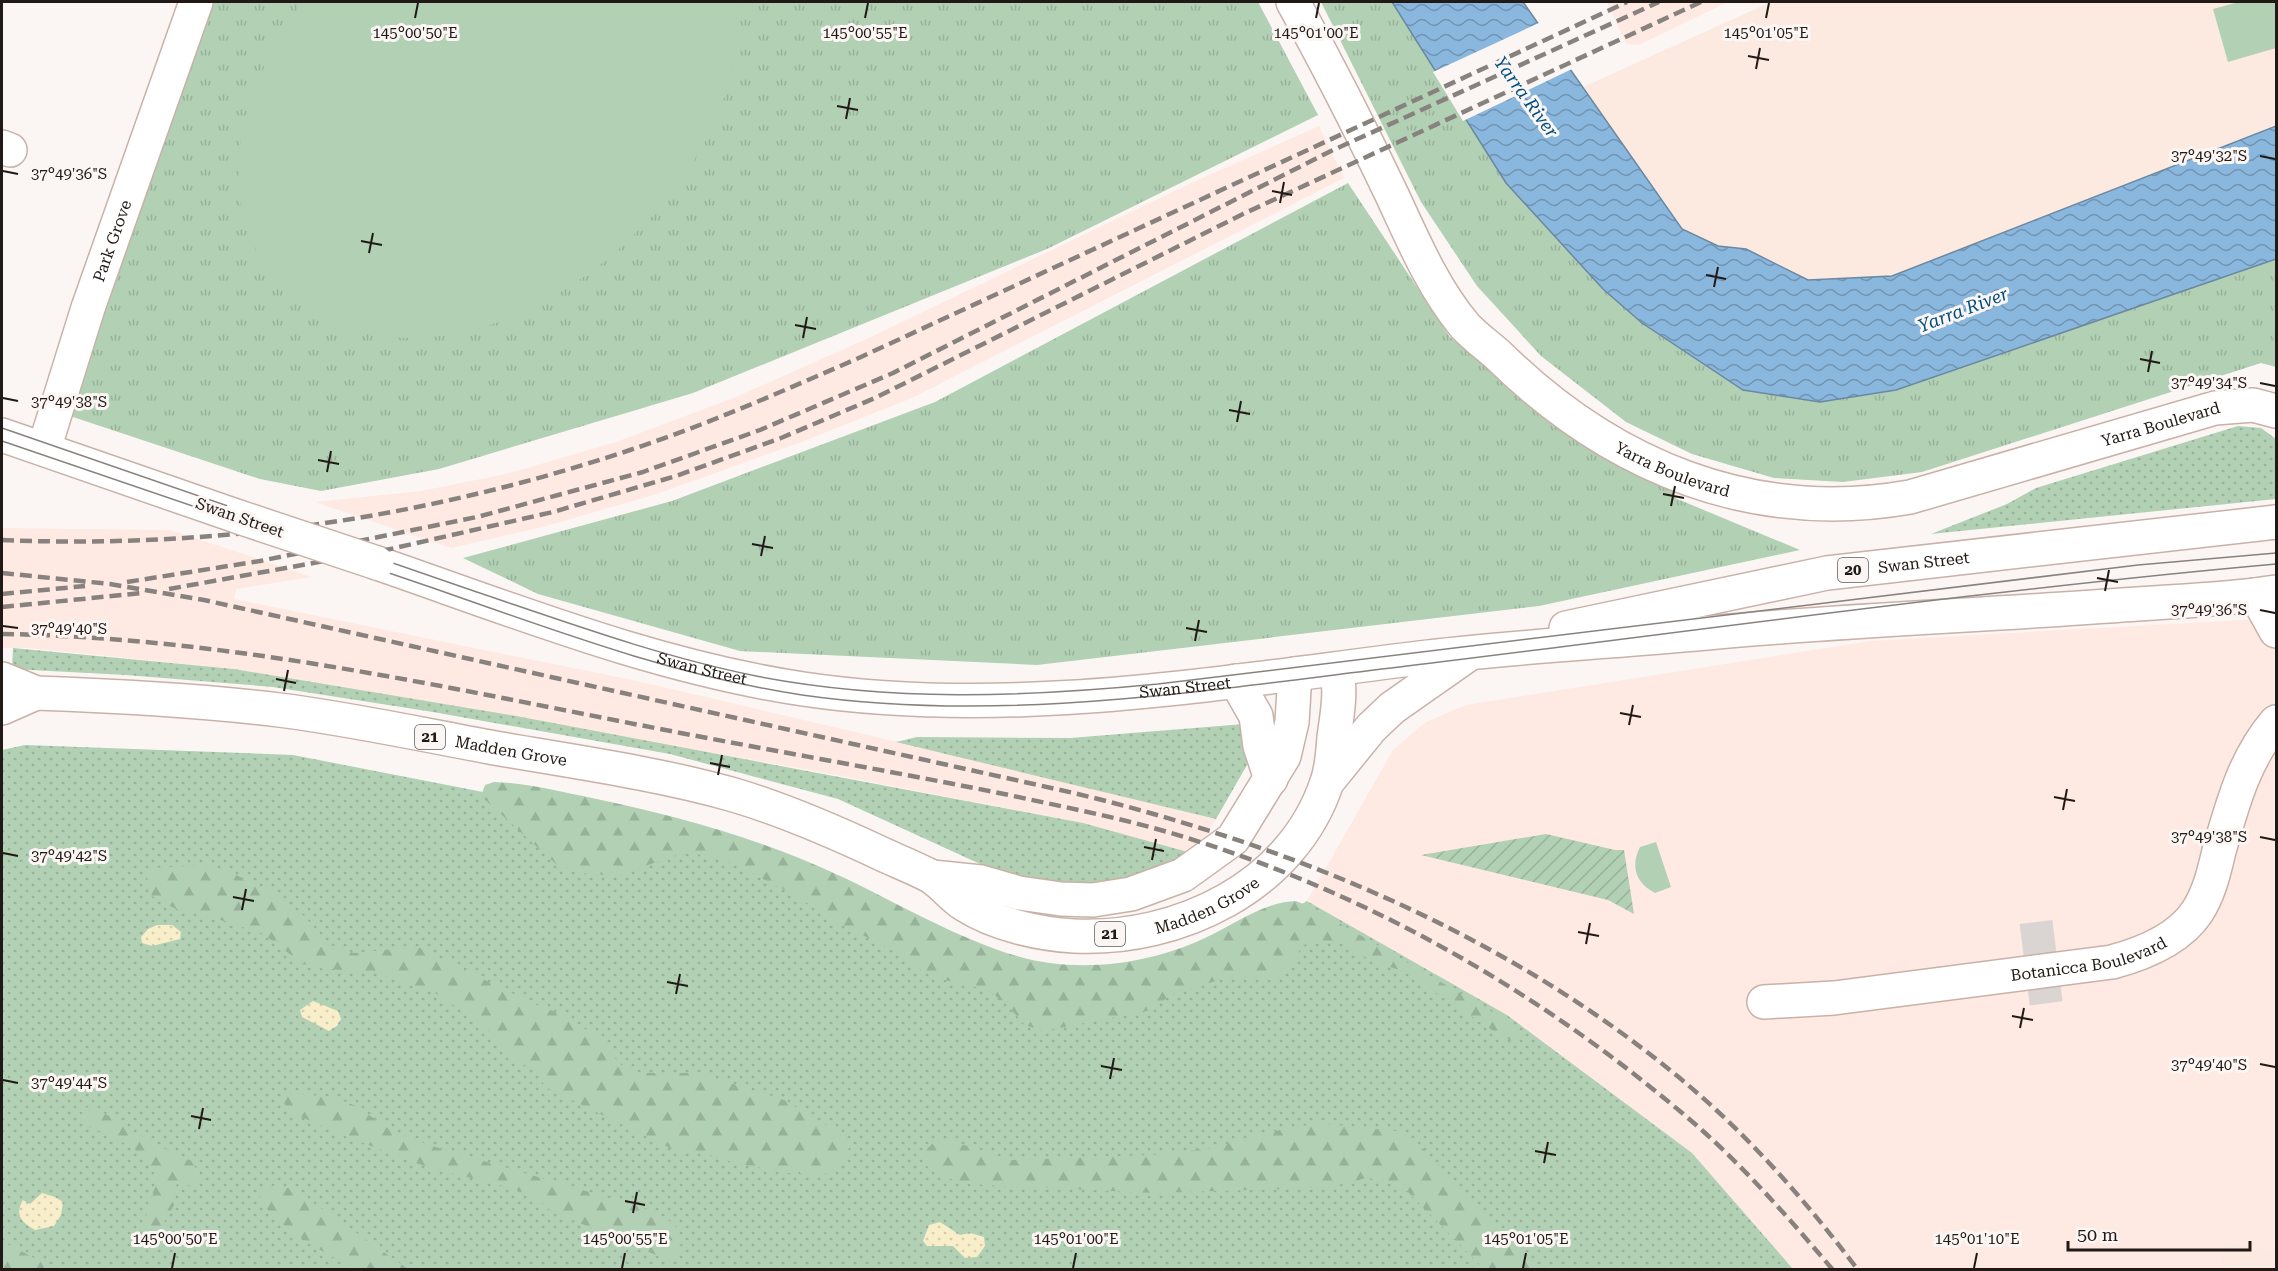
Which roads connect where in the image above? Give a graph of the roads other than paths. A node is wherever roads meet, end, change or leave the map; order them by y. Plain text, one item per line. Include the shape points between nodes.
1 (196, 2) edge
2 (1293, 2) edge
3 (2277, 411) edge
4 (2, 435) edge
5 (44, 449) junction
6 (2277, 522) edge
7 (2266, 594) edge
8 (2277, 631) edge
9 (1469, 654) junction
10 (1435, 656) junction
11 (1336, 669) junction
12 (1295, 674) junction
13 (2, 679) edge
14 (1236, 681) junction
15 (36, 693) junction
16 (2, 708) edge
17 (2277, 722) edge
18 (1271, 779) junction
19 (1327, 783) junction
20 (932, 877) junction
21 (1764, 1002) dead end

1 - 5 main road, Park Grove via 88,308
2 - 3 main road, Yarra Boulevard via 1394,198 1408,233 1465,326 1532,389 1580,426 1623,452 1662,469 1720,490 1760,499 1802,505 1877,503 1910,497 2215,408 2253,405
4 - 5 main road, Swan Street / 20
5 - 14 main road, Swan Street / 20, bridge via 651,654 755,681 923,701 1041,701
6 - 10 main road, Swan Street / 20 via 1827,573
7 - 8 main road
7 - 9 main road, Swan Street / 20 via 1839,622
9 - 10 main road, Swan Street / 20
9 - 19 main road via 1392,708
10 - 11 main road, Swan Street / 20
11 - 12 main road, Swan Street / 20
11 - 19 main road, Madden Grove / 21 via 1337,717
12 - 14 main road, Swan Street / 20
12 - 18 main road, Madden Grove / 21 via 1292,722 1284,756
13 - 15 main road, Madden Grove / 21
14 - 18 main road via 1256,716 1260,746
15 - 16 main road, Madden Grove / 21
15 - 20 main road, Madden Grove / 21 via 281,710 625,770 777,809
17 - 21 main road, Botanicca Boulevard via 2248,764 2236,791 2200,906 2162,943 2112,962 1834,998
18 - 20 main road, Madden Grove / 21 via 1233,839 1221,849 1183,875 1131,894 1094,900 1061,899 981,882
19 - 20 main road, Madden Grove / 21 via 1302,834 1259,880 1224,903 1156,928 1108,935 1036,932 966,906

